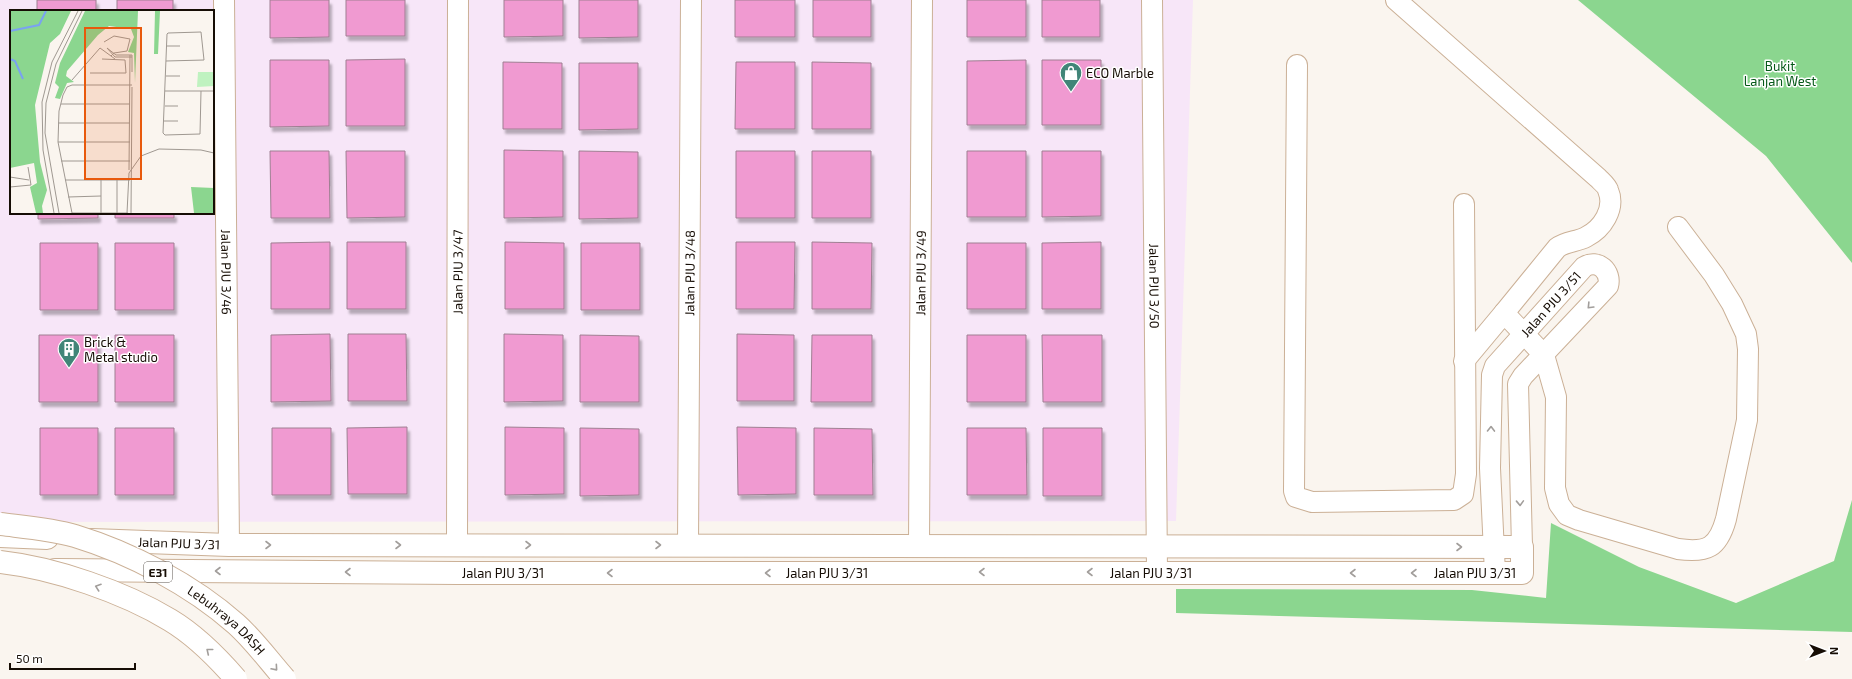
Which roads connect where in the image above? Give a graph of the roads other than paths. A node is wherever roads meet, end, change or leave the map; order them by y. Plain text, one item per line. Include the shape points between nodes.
1 (224, 0) edge
2 (458, 0) edge
3 (691, 0) edge
4 (922, 0) edge
5 (1152, 0) edge
6 (1396, 0) edge
7 (1297, 65) dead end
8 (1464, 204) dead end
9 (1678, 227) dead end
10 (1504, 313) junction
11 (1525, 334) junction
12 (1544, 354) junction
13 (1464, 361) junction
14 (0, 524) edge
15 (0, 536) edge
16 (229, 545) junction
17 (457, 545) junction
18 (688, 545) junction
19 (919, 546) junction
20 (1157, 546) junction
21 (1522, 547) junction
22 (1494, 548) junction
23 (0, 562) edge
24 (0, 570) edge
25 (1157, 572) junction
26 (1495, 573) junction
27 (236, 679) edge
28 (285, 679) edge

1 - 16 street, Jalan PJU 3/46
2 - 17 street, Jalan PJU 3/47
3 - 18 street, Jalan PJU 3/48
4 - 19 street, Jalan PJU 3/49
5 - 20 street, Jalan PJU 3/50
6 - 10 street via 1608,189 1610,204 1601,227 1584,238 1557,248
7 - 13 street via 1294,483 1296,497 1312,502 1454,500 1463,494 1466,474
8 - 13 street
9 - 12 street via 1732,304 1746,334 1748,349 1747,420 1726,519 1722,534 1714,545 1692,551 1678,549 1567,515 1558,504 1555,488 1556,397
10 - 11 street
10 - 13 street
11 - 12 street
11 -> 12 street, Jalan PJU 3/51 via 1584,267 1594,264 1604,268 1608,274 1608,286
22 -> 11 street, Jalan PJU 3/51 via 1490,468 1492,375 1495,366
12 -> 21 street, Jalan PJU 3/51 via 1518,384
14 -> 28 main road, Lebuhraya DASH / E31, bridge via 74,535 122,553 151,568 197,595 237,625
15 - 16 main road, Jalan PJU 3/31
16 -> 17 main road, Jalan PJU 3/31
17 -> 18 main road, Jalan PJU 3/31
18 - 19 main road, Jalan PJU 3/31
19 - 20 main road, Jalan PJU 3/31
20 -> 22 main road, Jalan PJU 3/31
20 - 25 street, Jalan PJU 3/50
21 - 22 main road, Jalan PJU 3/31
21 - 26 main road, Jalan PJU 3/31 via 1522,573
22 - 26 street, Jalan PJU 3/51
27 -> 23 main road, bridge via 216,656 171,620 132,600 72,578
25 -> 24 main road, Jalan PJU 3/31 via 457,573
26 -> 25 main road, Jalan PJU 3/31

